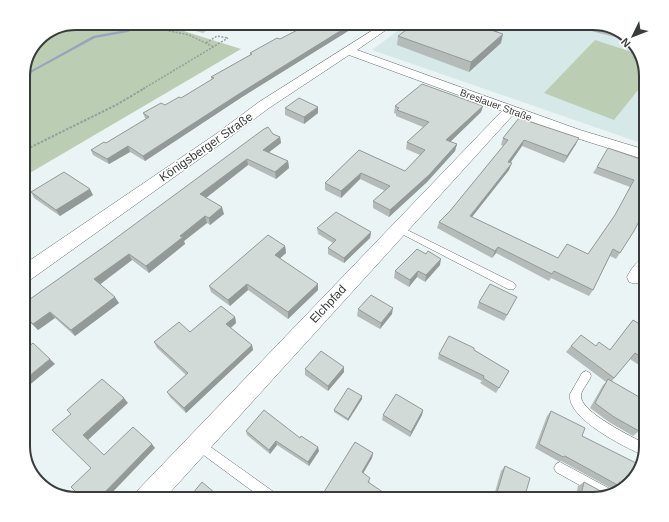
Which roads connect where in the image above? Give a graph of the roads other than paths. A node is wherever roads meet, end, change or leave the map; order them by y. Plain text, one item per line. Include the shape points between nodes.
1 (380, 30) edge
2 (348, 51) junction
3 (510, 110) junction
4 (639, 153) edge
5 (399, 229) junction
6 (30, 270) edge
7 (511, 286) dead end
8 (586, 376) dead end
9 (198, 444) junction
10 (639, 447) edge
11 (560, 468) dead end
12 (602, 491) edge
13 (153, 492) edge
14 (264, 492) edge

1 - 2 street, Königsberger Straße
2 - 3 street, Breslauer Straße
2 - 6 street, Königsberger Straße via 264,105
3 - 4 street, Breslauer Straße
3 - 5 street, Elchpfad
5 - 7 lane
5 - 9 street, Elchpfad
8 - 10 lane via 575,395 576,402 583,411 610,431
9 - 13 street, Elchpfad
9 - 14 lane
11 - 12 lane

